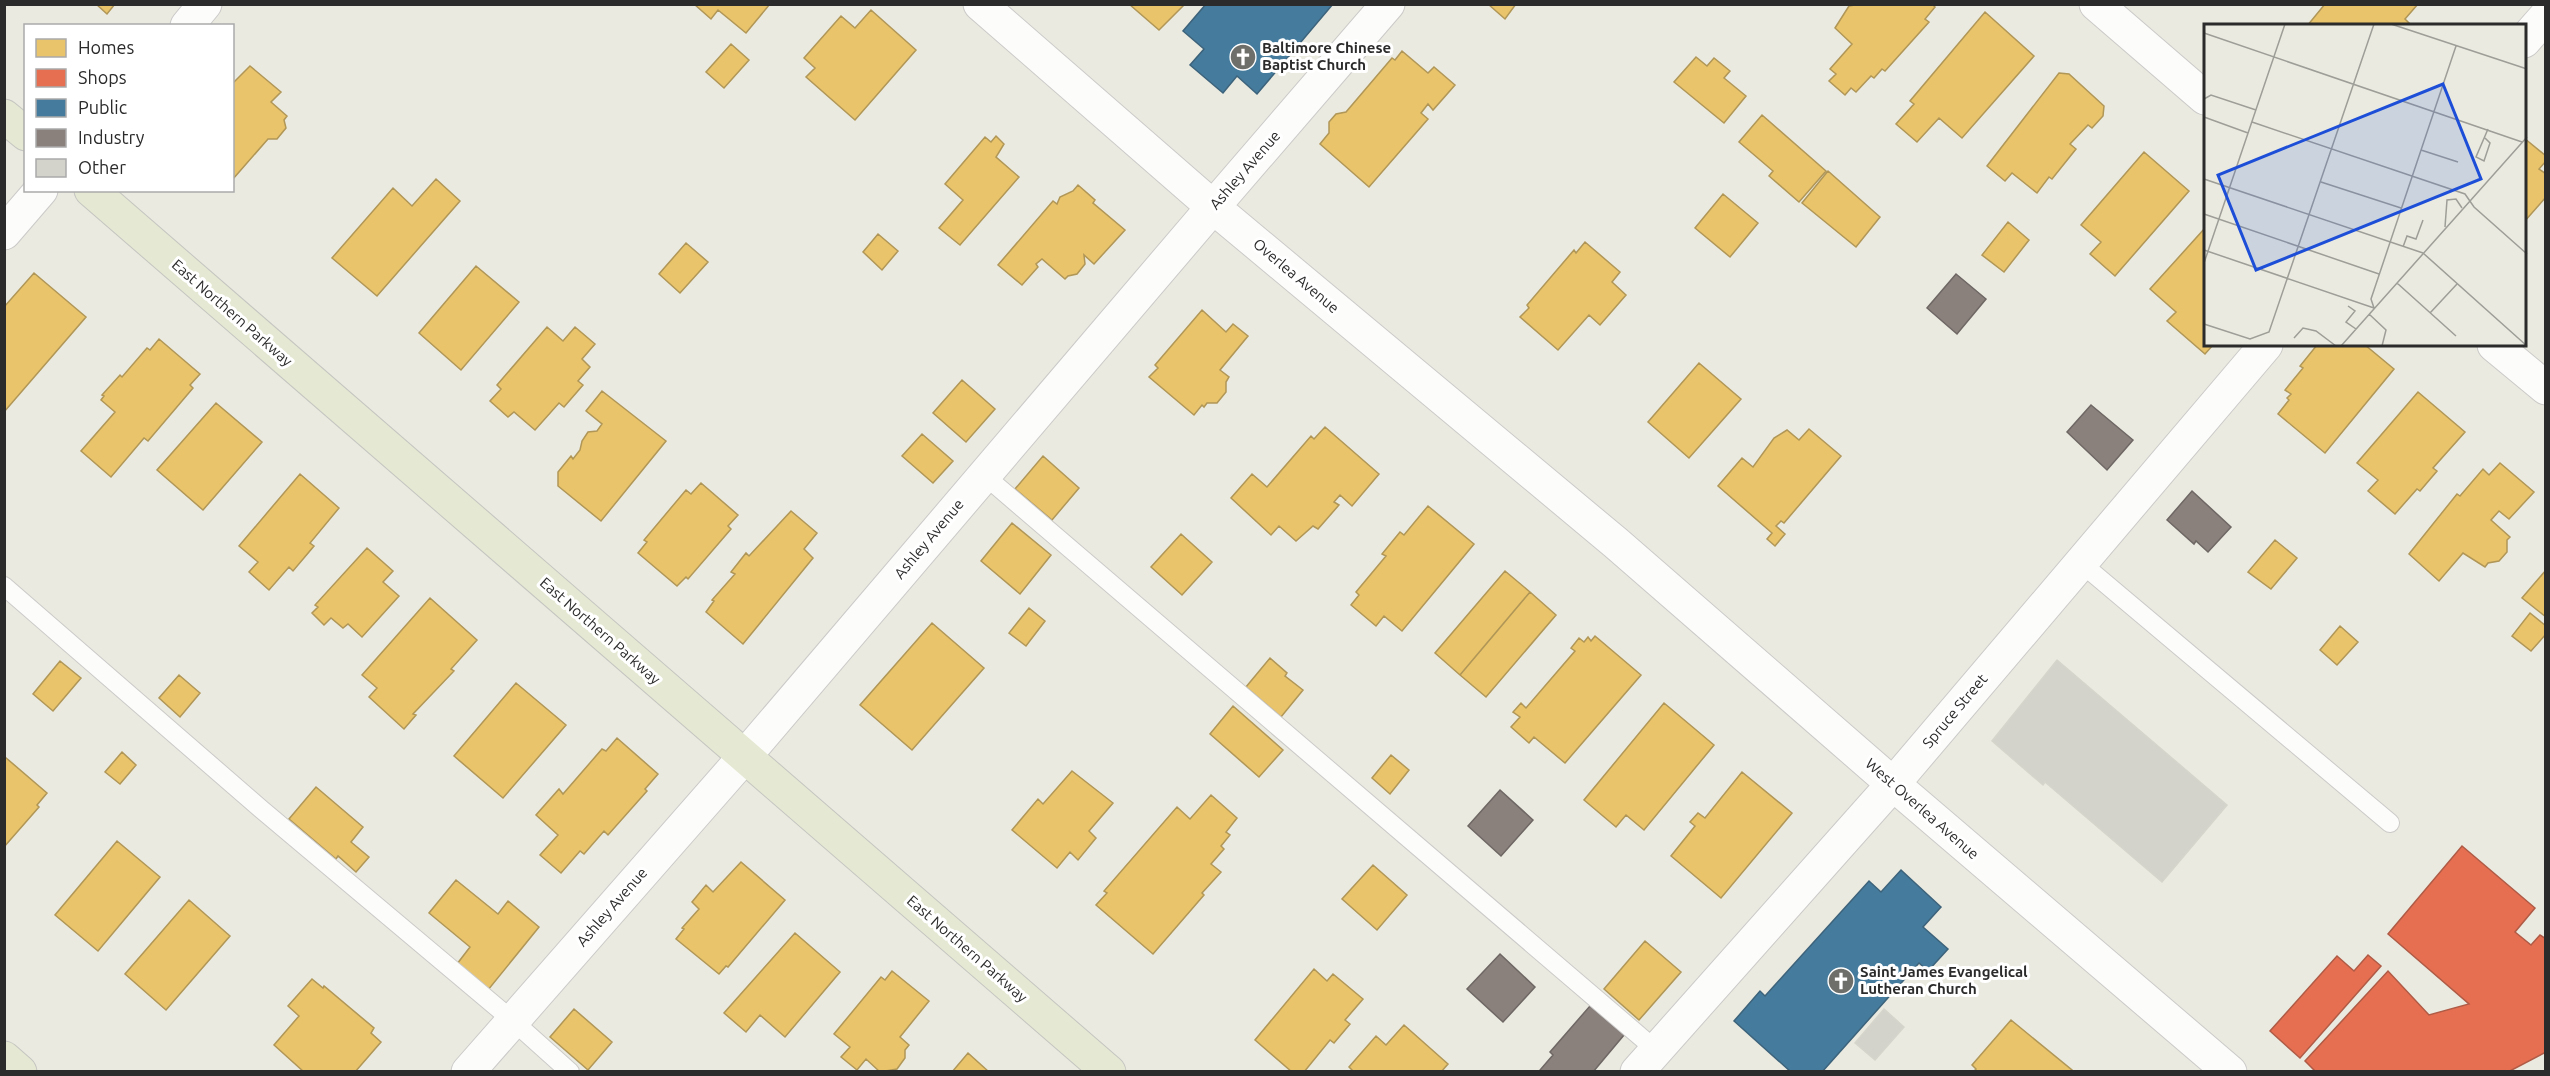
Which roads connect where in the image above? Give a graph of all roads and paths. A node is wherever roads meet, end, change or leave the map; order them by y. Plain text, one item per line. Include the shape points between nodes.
1 (206, 4) edge
2 (980, 4) edge
3 (1388, 4) edge
4 (2096, 4) edge
5 (2546, 16) edge
6 (189, 24) edge
7 (2526, 39) edge
8 (2204, 97) edge
9 (4, 116) edge
10 (24, 132) edge
11 (38, 192) edge
12 (93, 192) edge
13 (1213, 207) junction
14 (4, 233) edge
15 (2265, 346) edge
16 (2495, 346) edge
17 (2546, 388) edge
18 (984, 476) junction
19 (1616, 543) joint
20 (2081, 563) junction
21 (4, 586) edge
22 (745, 756) junction
23 (1893, 784) junction
24 (2390, 823) dead end
25 (512, 1020) junction
26 (4, 1058) edge
27 (1646, 1061) edge
28 (20, 1071) edge
29 (468, 1071) edge
30 (570, 1071) edge
31 (1109, 1071) edge
32 (2230, 1071) edge

1 - 6 street
2 - 13 street, Overlea Avenue
3 - 13 street, Ashley Avenue
4 - 8 street
5 - 7 street
9 - 10 main road
11 - 14 street
12 - 22 main road, East Northern Parkway
13 - 18 street, Ashley Avenue
13 - 19 street, Overlea Avenue
15 - 20 street, Spruce Street
16 - 17 street
18 - 22 street, Ashley Avenue
18 - 27 lane
19 - 23 street, West Overlea Avenue
20 - 23 street, Spruce Street
20 - 24 lane
21 - 25 lane
22 - 25 street, Ashley Avenue
22 - 31 main road, East Northern Parkway
23 - 27 street, Spruce Street
23 - 32 street, West Overlea Avenue
25 - 29 street, Ashley Avenue
25 - 30 lane
26 - 28 main road

